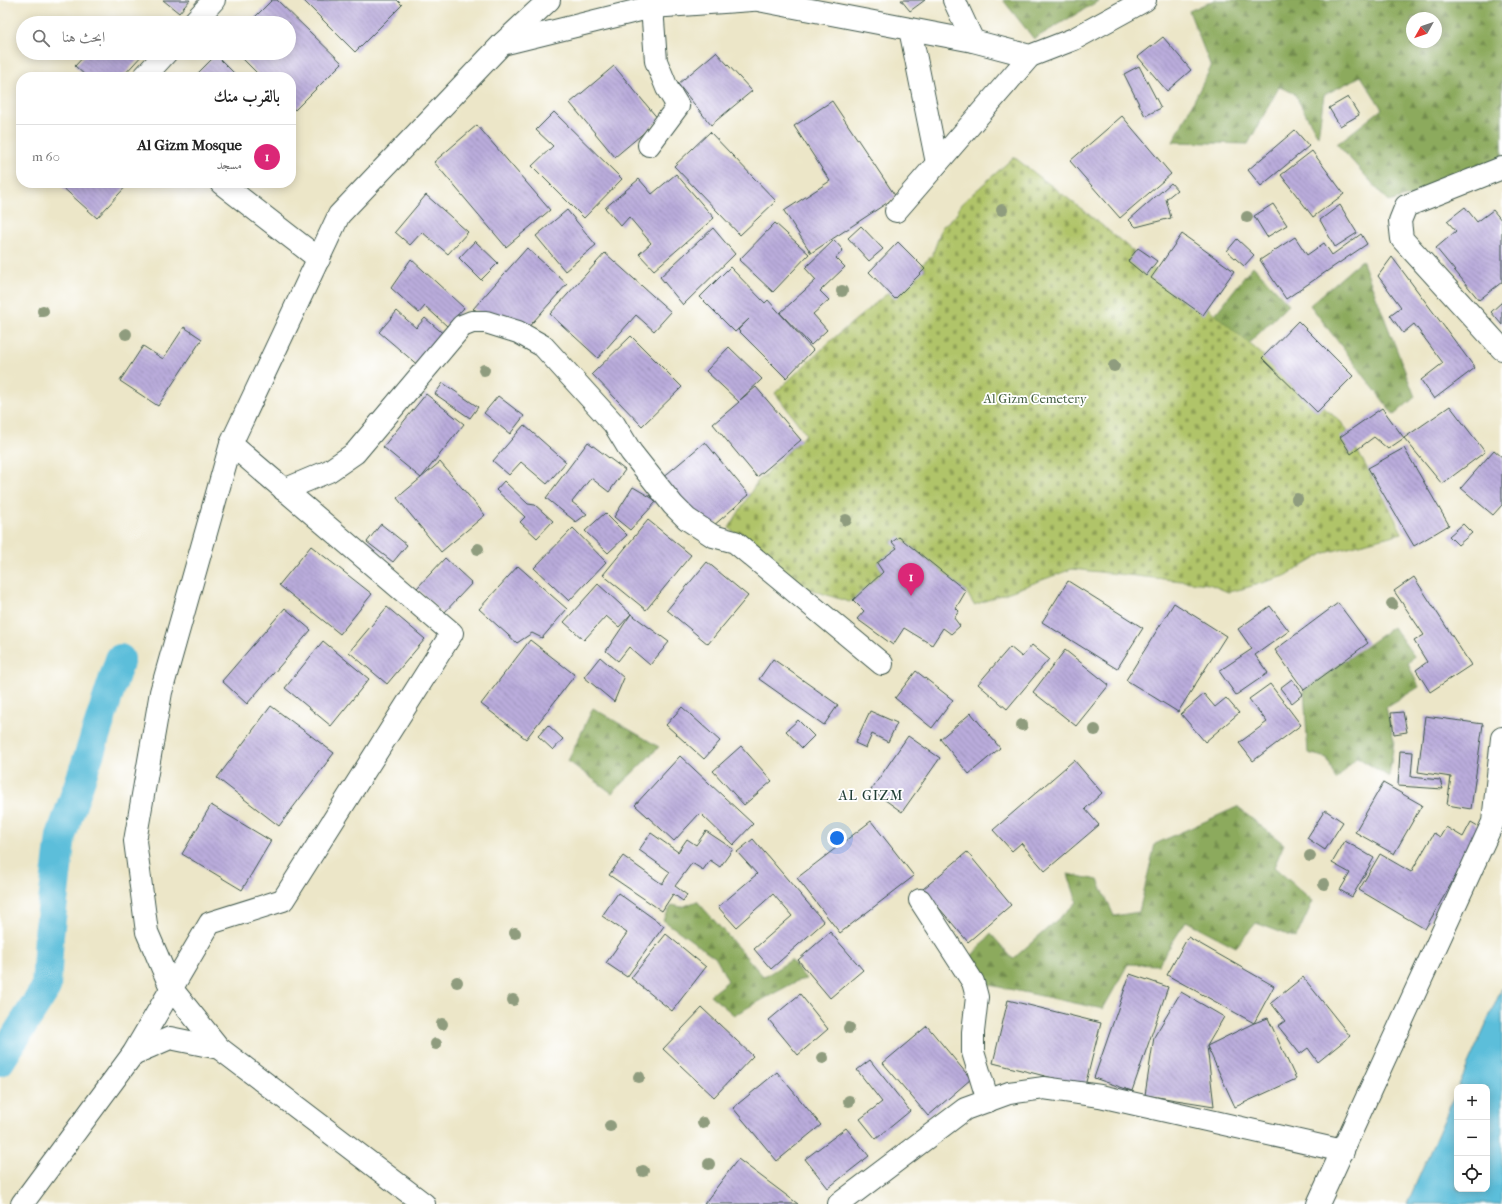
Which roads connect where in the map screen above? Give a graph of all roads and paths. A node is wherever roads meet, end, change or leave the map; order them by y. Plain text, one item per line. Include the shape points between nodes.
1 (214, 0) edge
2 (549, 0) edge
3 (752, 0) edge
4 (758, 0) edge
5 (954, 0) edge
6 (1144, 0) edge
7 (652, 7) junction
8 (199, 16) edge
9 (910, 29) junction
10 (973, 41) junction
11 (502, 44) junction
12 (1030, 56) junction
13 (160, 60) edge
14 (149, 72) edge
15 (649, 145) dead end
16 (937, 163) junction
17 (1502, 168) edge
18 (227, 188) edge
19 (896, 211) dead end
20 (319, 259) junction
21 (1502, 349) edge
22 (231, 444) junction
23 (284, 490) junction
24 (882, 664) dead end
25 (1502, 738) edge
26 (920, 900) dead end
27 (171, 988) junction
28 (219, 1048) junction
29 (133, 1054) junction
30 (988, 1101) junction
31 (1343, 1151) junction
32 (22, 1204) edge
33 (424, 1204) edge
34 (840, 1204) edge
35 (1318, 1204) edge

1 - 8 street
2 - 11 street
3 - 7 street
4 - 9 street
5 - 10 street
6 - 12 street via 1074,39
7 - 11 street
7 - 15 street via 656,62 678,106
9 - 10 street
9 - 16 street
10 - 12 street
11 - 20 street via 339,215
12 - 16 street
13 - 14 street
16 - 19 street
17 - 21 street via 1406,206 1400,221 1402,239
18 - 20 street
20 - 22 street
22 - 23 street
22 - 27 street via 161,692 135,840 147,932
23 - 24 street via 329,471 355,453 462,326 472,322 486,322 518,332 543,346 614,424 632,452 687,519 713,536 735,542
23 - 27 street via 452,633 282,900 210,922
25 - 31 street via 1493,822
26 - 30 street via 973,982 977,997 973,1052
27 - 28 street
27 - 29 street
28 - 29 street via 170,1038
28 - 33 street
29 - 32 street
30 - 31 street via 1010,1093 1044,1088 1100,1096
30 - 34 street via 965,1109
31 - 35 street

